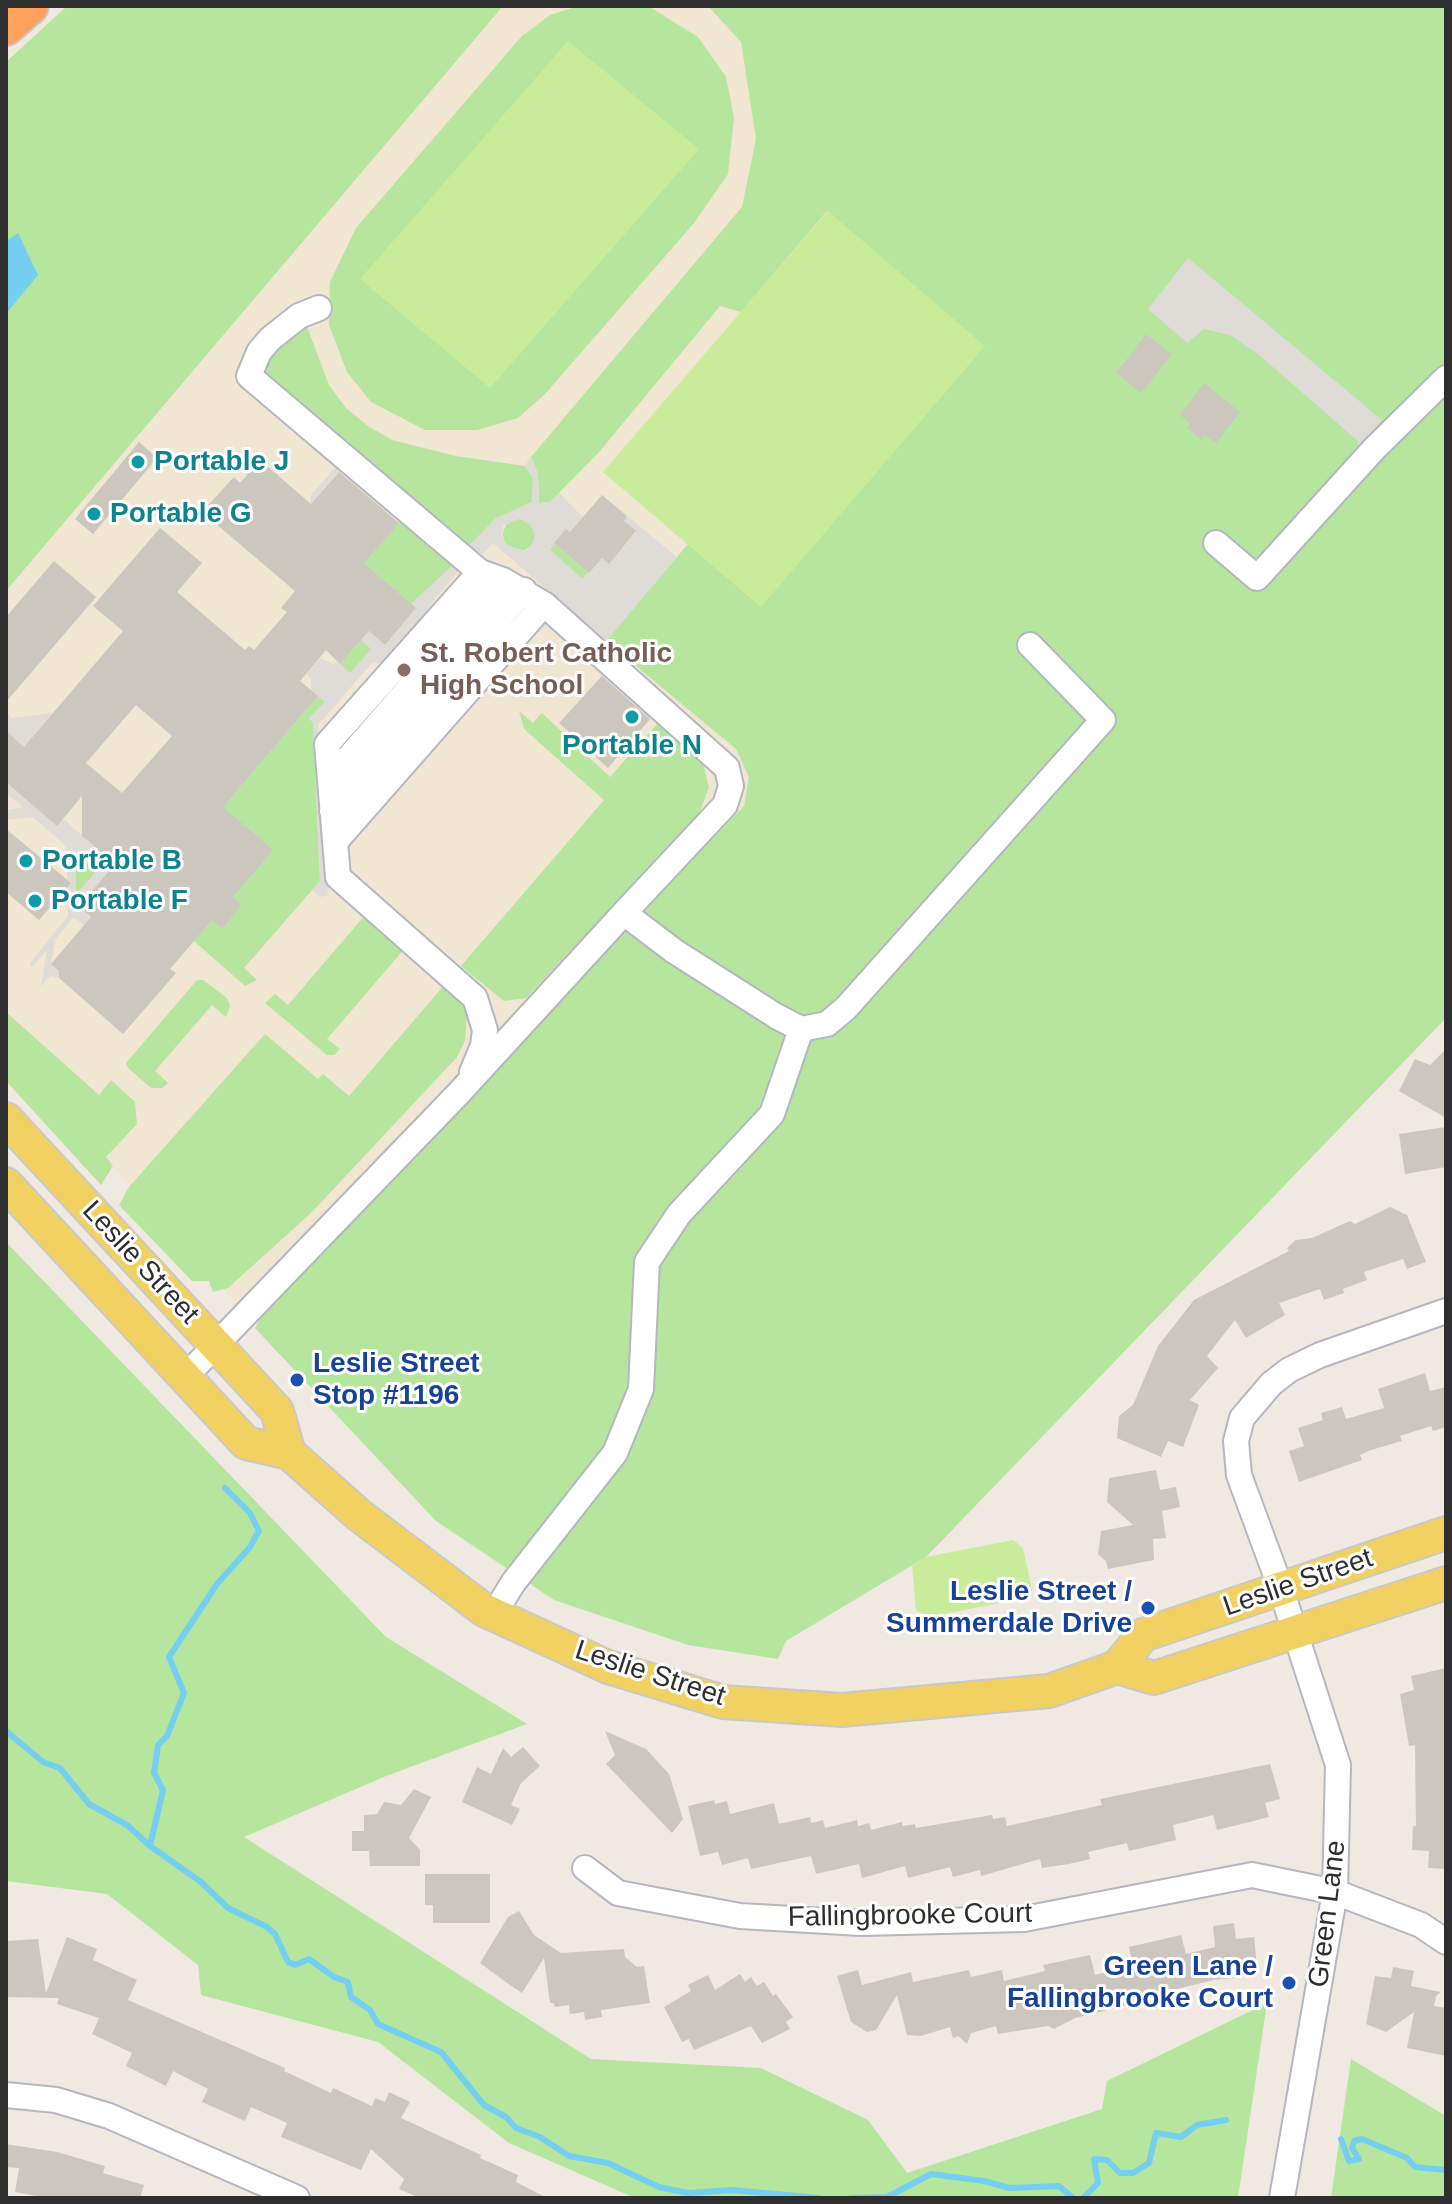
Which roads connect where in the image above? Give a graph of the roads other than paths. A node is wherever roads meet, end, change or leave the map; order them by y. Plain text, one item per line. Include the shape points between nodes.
1 (30, 6) edge
2 (6, 27) edge
3 (319, 308) dead end
4 (1446, 378) edge
5 (1216, 543) dead end
6 (513, 586) junction
7 (1030, 645) dead end
8 (332, 811) junction
9 (335, 842) junction
10 (624, 913) junction
11 (801, 1029) junction
12 (458, 1094) junction
13 (6, 1119) edge
14 (6, 1184) edge
15 (1446, 1311) edge
16 (216, 1344) junction
17 (184, 1378) junction
18 (289, 1453) junction
19 (1446, 1533) edge
20 (1446, 1583) edge
21 (1281, 1589) junction
22 (494, 1614) junction
23 (1295, 1634) junction
24 (1117, 1667) junction
25 (585, 1868) dead end
26 (1335, 1892) junction
27 (1446, 1942) edge
28 (6, 2095) edge
29 (297, 2198) edge
30 (1282, 2198) edge

1 - 2 highway
3 - 6 street via 270,339 249,376
4 - 5 street via 1257,578
6 - 8 street
6 - 8 street via 330,779
6 - 9 street
6 - 10 street via 727,768 731,786 725,805
7 - 11 street via 1103,720 846,1008 827,1024
8 - 9 street
9 - 12 street via 338,877 475,998 482,1014 483,1046
10 - 11 street via 674,951
10 - 12 street
11 - 22 street via 772,1114 679,1214 647,1262 641,1389 615,1453
12 - 16 street
13 - 16 main road, Leslie Street
14 - 17 main road, Leslie Street
15 - 21 street, Green Lane via 1289,1370 1242,1418 1236,1441 1239,1475
16 - 17 street
16 - 18 main road, Leslie Street via 277,1411
17 - 18 main road, Leslie Street via 246,1443
18 - 22 main road, Leslie Street via 359,1515
19 - 21 main road, Leslie Street
20 - 23 main road, Leslie Street
21 - 23 street, Green Lane
21 - 24 main road, Leslie Street via 1143,1635
22 - 24 main road, Leslie Street via 608,1667 723,1702 842,1710 1049,1691
23 - 24 main road, Leslie Street via 1154,1678
23 - 26 street, Green Lane via 1338,1765
25 - 26 street, Fallingbrooke Court via 618,1893 740,1916 861,1923 1024,1919 1252,1875
26 - 27 street, Fallingbrooke Court via 1409,1919
26 - 30 street, Green Lane
28 - 29 street via 56,2100 109,2116

